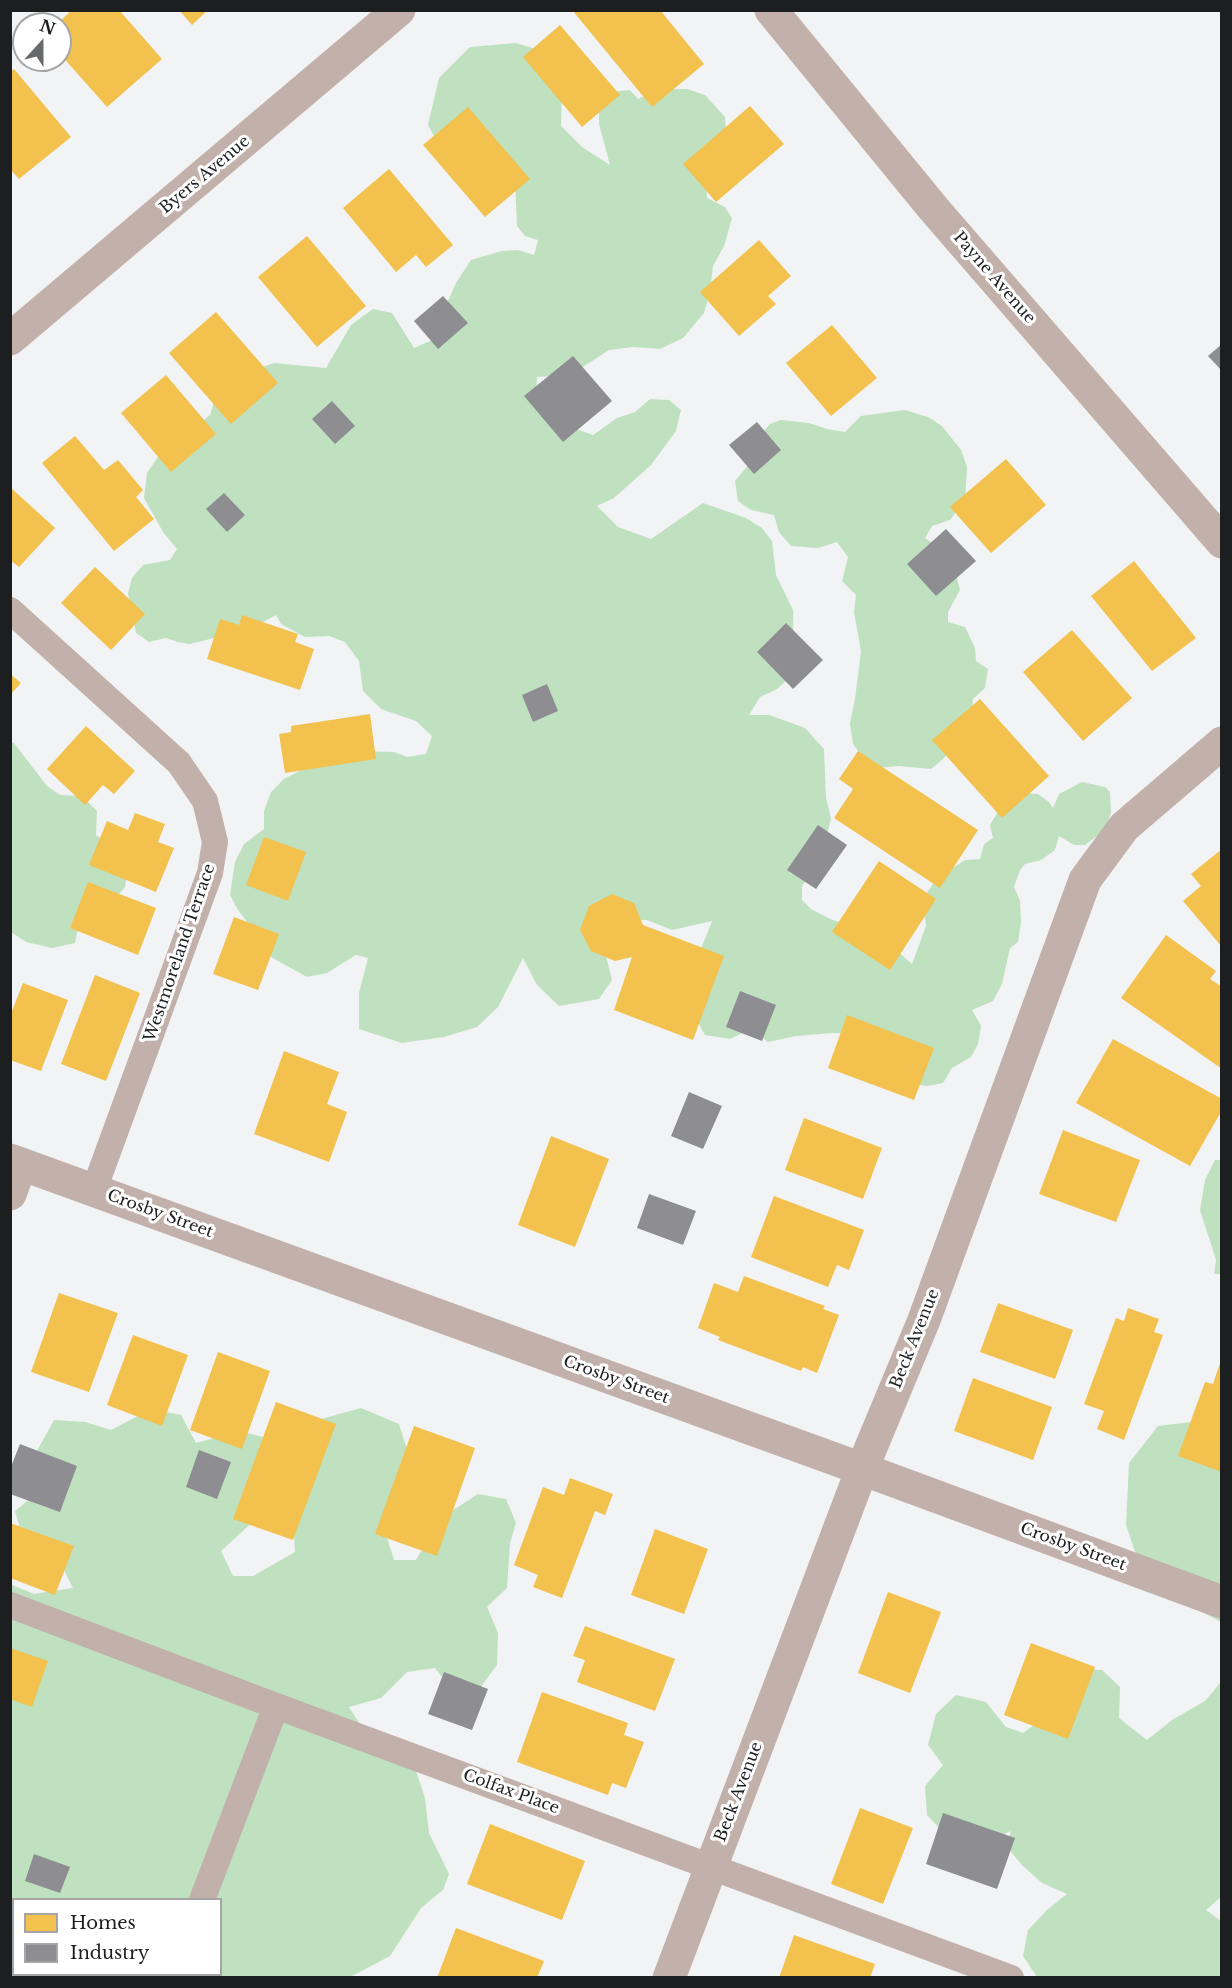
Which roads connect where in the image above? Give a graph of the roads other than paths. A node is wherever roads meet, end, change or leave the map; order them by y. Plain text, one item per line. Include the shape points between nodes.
1 (399, 10) edge
2 (771, 10) edge
3 (10, 339) edge
4 (1221, 542) edge
5 (10, 610) edge
6 (1221, 743) edge
7 (16, 1162) edge
8 (94, 1190) junction
9 (10, 1194) edge
10 (862, 1469) junction
11 (1221, 1602) edge
12 (10, 1605) edge
13 (276, 1706) junction
14 (711, 1865) junction
15 (202, 1898) edge
16 (669, 1977) edge
17 (1011, 1977) edge

1 - 3 street, Byers Avenue
2 - 4 street, Payne Avenue via 933,208
5 - 8 lane, Westmoreland Terrace via 180,763 205,801 215,842 210,873
6 - 10 street, Beck Avenue via 1124,827 1085,880 924,1320
7 - 8 street, Crosby Street
7 - 9 street
8 - 10 street, Crosby Street
10 - 11 street, Crosby Street
10 - 14 street, Beck Avenue
12 - 13 lane, Colfax Place
13 - 14 lane, Colfax Place
13 - 15 lane
14 - 16 street, Beck Avenue
14 - 17 lane, Colfax Place

